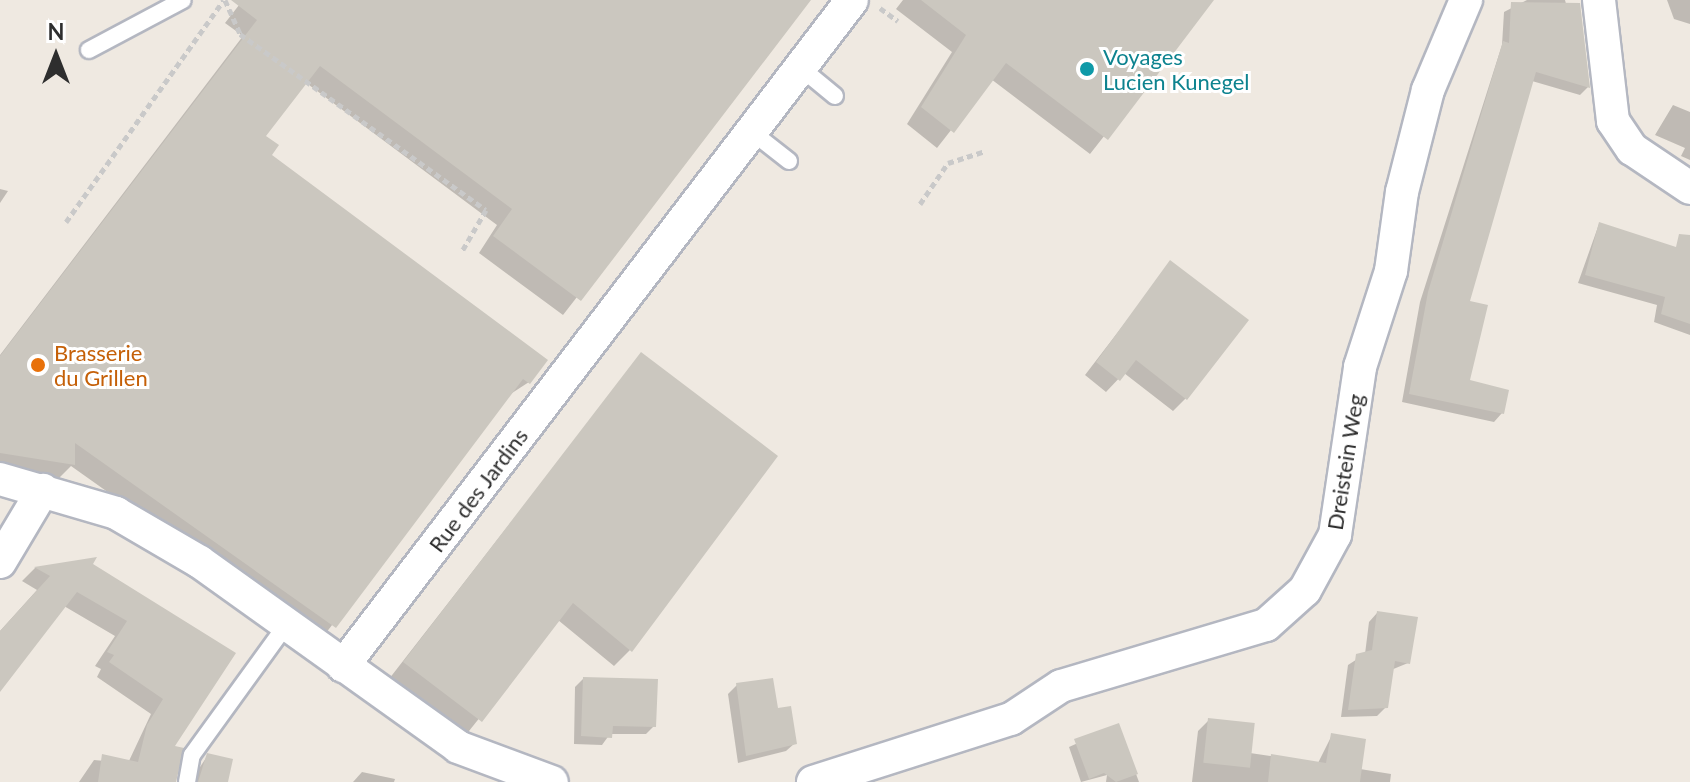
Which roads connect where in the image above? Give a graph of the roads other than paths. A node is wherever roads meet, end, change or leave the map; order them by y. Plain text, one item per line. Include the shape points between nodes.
1 (183, 0) edge
2 (852, 0) edge
3 (1466, 0) edge
4 (1599, 0) edge
5 (89, 50) dead end
6 (801, 68) junction
7 (835, 96) dead end
8 (752, 132) junction
9 (789, 161) dead end
10 (1690, 188) edge
11 (0, 479) edge
12 (43, 490) junction
13 (0, 562) edge
14 (286, 625) junction
15 (343, 666) junction
16 (187, 782) edge
17 (552, 782) edge
18 (813, 782) edge

1 - 5 lane
2 - 6 street, Rue des Jardins
3 - 18 street, Dreistein Weg via 1428,90 1402,192 1391,271 1360,367 1335,535 1305,590 1266,625 1061,686 1011,719
4 - 10 street via 1613,121 1632,149
6 - 7 lane
6 - 8 street, Rue des Jardins
8 - 9 lane
8 - 15 street, Rue des Jardins
11 - 12 street
12 - 13 street
12 - 14 street via 116,513
14 - 15 street
14 - 16 lane via 192,755
15 - 17 street via 458,747

